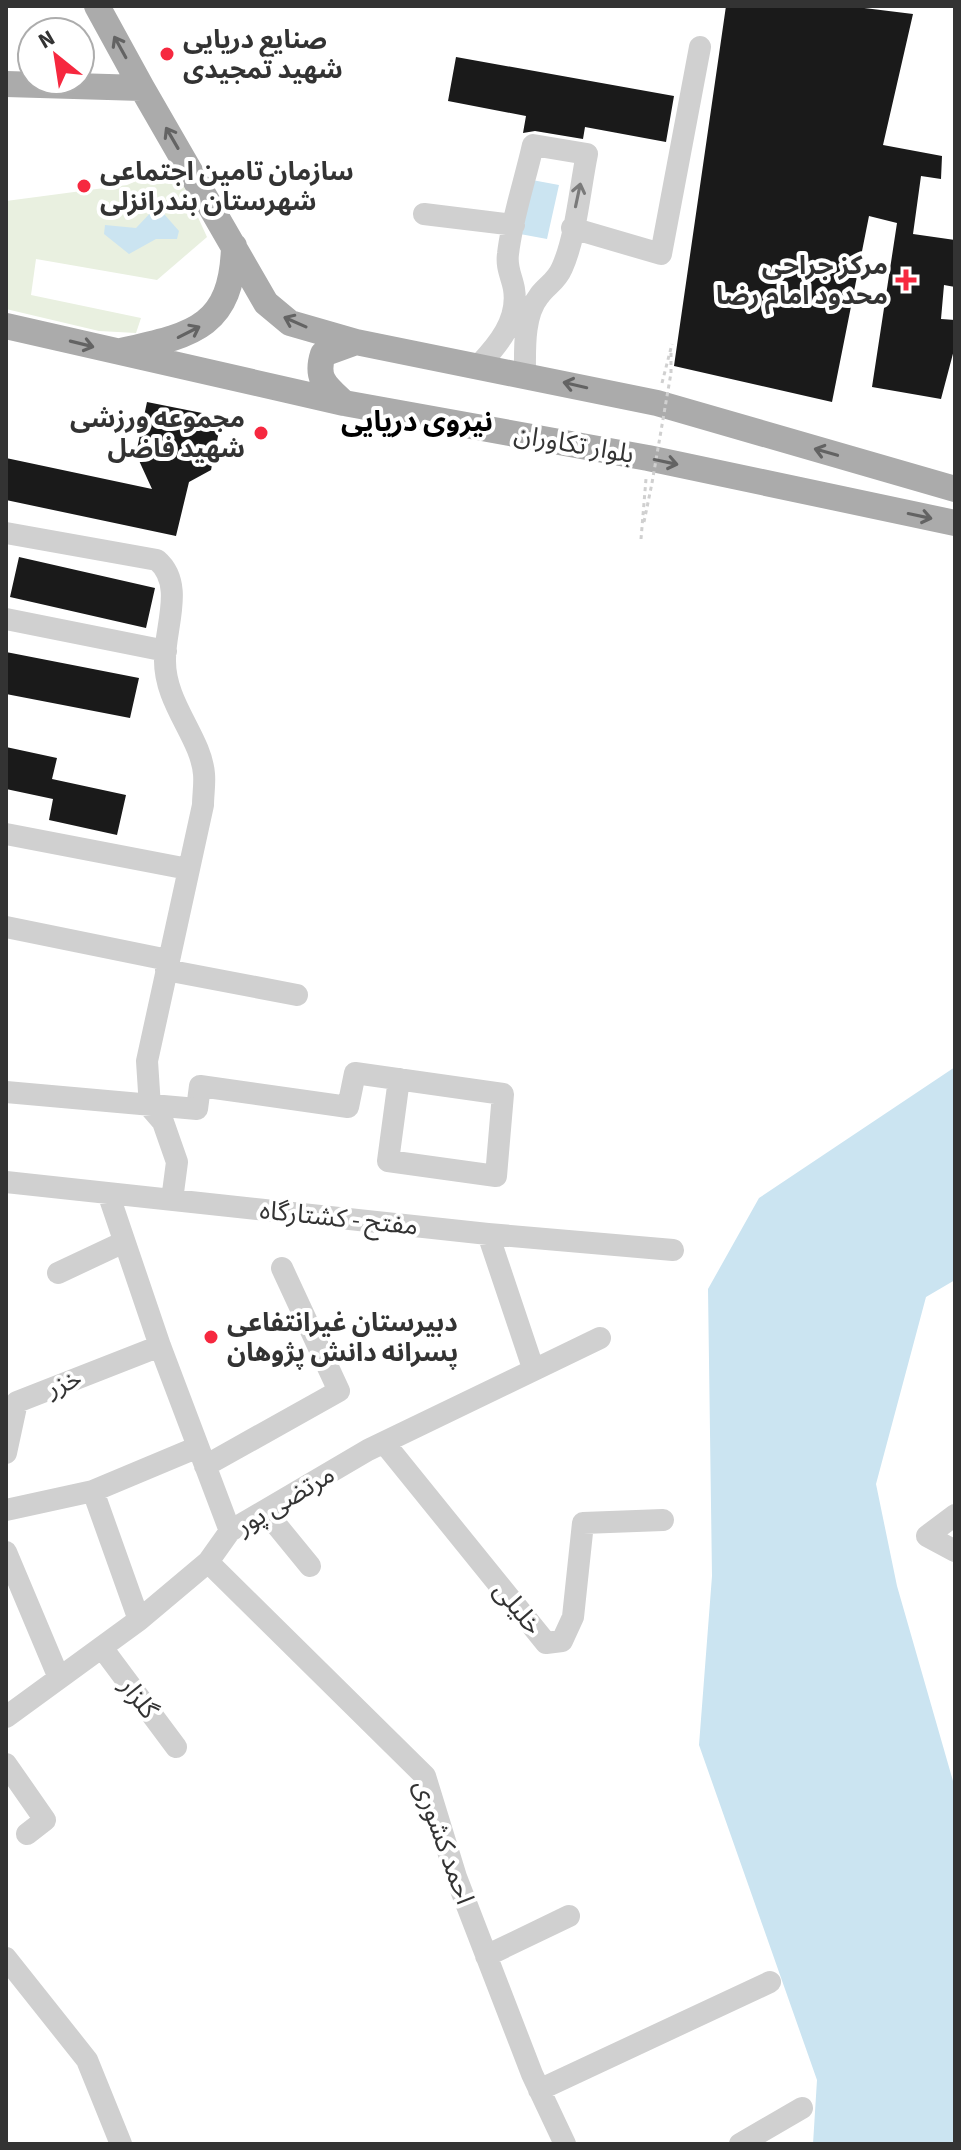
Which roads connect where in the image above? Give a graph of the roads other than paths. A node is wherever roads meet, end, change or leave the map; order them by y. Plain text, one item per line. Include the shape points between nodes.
1 (97, 6) edge
2 (700, 47) dead end
3 (6, 84) edge
4 (142, 88) junction
5 (424, 214) dead end
6 (514, 225) junction
7 (572, 228) junction
8 (234, 246) junction
9 (6, 326) edge
10 (356, 342) junction
11 (114, 352) junction
12 (479, 365) junction
13 (525, 374) junction
14 (344, 403) junction
15 (955, 489) edge
16 (955, 523) edge
17 (6, 533) edge
18 (6, 619) edge
19 (166, 651) junction
20 (6, 834) edge
21 (188, 869) junction
22 (6, 927) edge
23 (167, 965) junction
24 (297, 995) dead end
25 (399, 1079) junction
26 (6, 1092) edge
27 (150, 1107) junction
28 (6, 1182) edge
29 (108, 1193) junction
30 (172, 1200) junction
31 (488, 1234) junction
32 (124, 1242) junction
33 (673, 1250) dead end
34 (282, 1268) dead end
35 (58, 1273) dead end
36 (600, 1338) dead end
37 (160, 1346) junction
38 (533, 1368) junction
39 (385, 1444) junction
40 (6, 1453) edge
41 (201, 1457) junction
42 (93, 1491) junction
43 (6, 1510) edge
44 (265, 1511) junction
45 (955, 1515) edge
46 (663, 1520) dead end
47 (230, 1531) junction
48 (955, 1551) edge
49 (6, 1552) edge
50 (208, 1562) junction
51 (310, 1566) dead end
52 (139, 1620) junction
53 (103, 1649) junction
54 (59, 1678) junction
55 (6, 1717) edge
56 (176, 1747) dead end
57 (6, 1764) edge
58 (27, 1834) dead end
59 (569, 1916) dead end
60 (486, 1956) junction
61 (6, 1958) edge
62 (770, 1982) dead end
63 (539, 2090) junction
64 (802, 2108) dead end
65 (121, 2144) edge
66 (565, 2144) edge
67 (740, 2144) edge

4 -> 1 main road
2 - 7 street via 661,254
3 - 4 main road
8 -> 4 main road
5 - 6 street
7 -> 6 street via 587,154 533,145
6 - 12 street via 507,255 513,314 501,340
7 - 13 street via 563,266 553,285 539,296 531,317
10 -> 8 main road via 290,323 266,303
11 -> 8 main road via 183,337 210,321 231,282
9 -> 11 main road, بلوار تکاوران
10 - 12 main road
10 - 14 main road via 323,354 319,368 321,382
11 - 14 main road, بلوار تکاوران
12 - 13 main road
15 -> 13 main road via 657,403
14 -> 16 main road, بلوار تکاوران via 650,470
17 - 19 street via 157,560 168,569 172,585
18 - 19 street
19 - 21 street via 167,681 204,772 203,805
20 - 21 street
21 - 23 street
22 - 23 street
23 - 24 street
23 - 27 street via 147,1061
25 - 25 street via 503,1094 496,1176 388,1161
25 - 27 street via 355,1073 348,1107 200,1086 197,1109
26 - 27 street
27 - 30 street via 163,1122 177,1162
28 - 29 street, مفتح - کشتارگاه
29 - 30 street, مفتح - کشتارگاه
29 - 32 street
30 - 31 street, مفتح - کشتارگاه
31 - 33 street, مفتح - کشتارگاه
31 - 38 street
32 - 35 street
32 - 37 street
34 - 41 street via 339,1391
36 - 38 street, مرتضی پور
37 - 40 street, خزر via 17,1402
37 - 41 street
38 - 39 street, مرتضی پور
39 - 44 street, مرتضی پور
39 - 46 street, خلیلی via 546,1643 562,1641 573,1617 583,1523
41 - 42 street
41 - 47 street
42 - 43 street
42 - 52 street
44 - 47 street, مرتضی پور
44 - 51 street
45 - 48 street via 927,1536
47 - 50 street, مرتضی پور
49 - 54 street
50 - 52 street, مرتضی پور
50 - 60 street, احمد کشوری via 425,1776
52 - 53 street, مرتضی پور
53 - 54 street, مرتضی پور
53 - 56 street, گلزار
54 - 55 street, مرتضی پور
57 - 58 street via 45,1820
59 - 60 street
60 - 63 street, احمد کشوری
61 - 65 street via 87,2060
62 - 63 street
63 - 66 street, احمد کشوری
64 - 67 street

